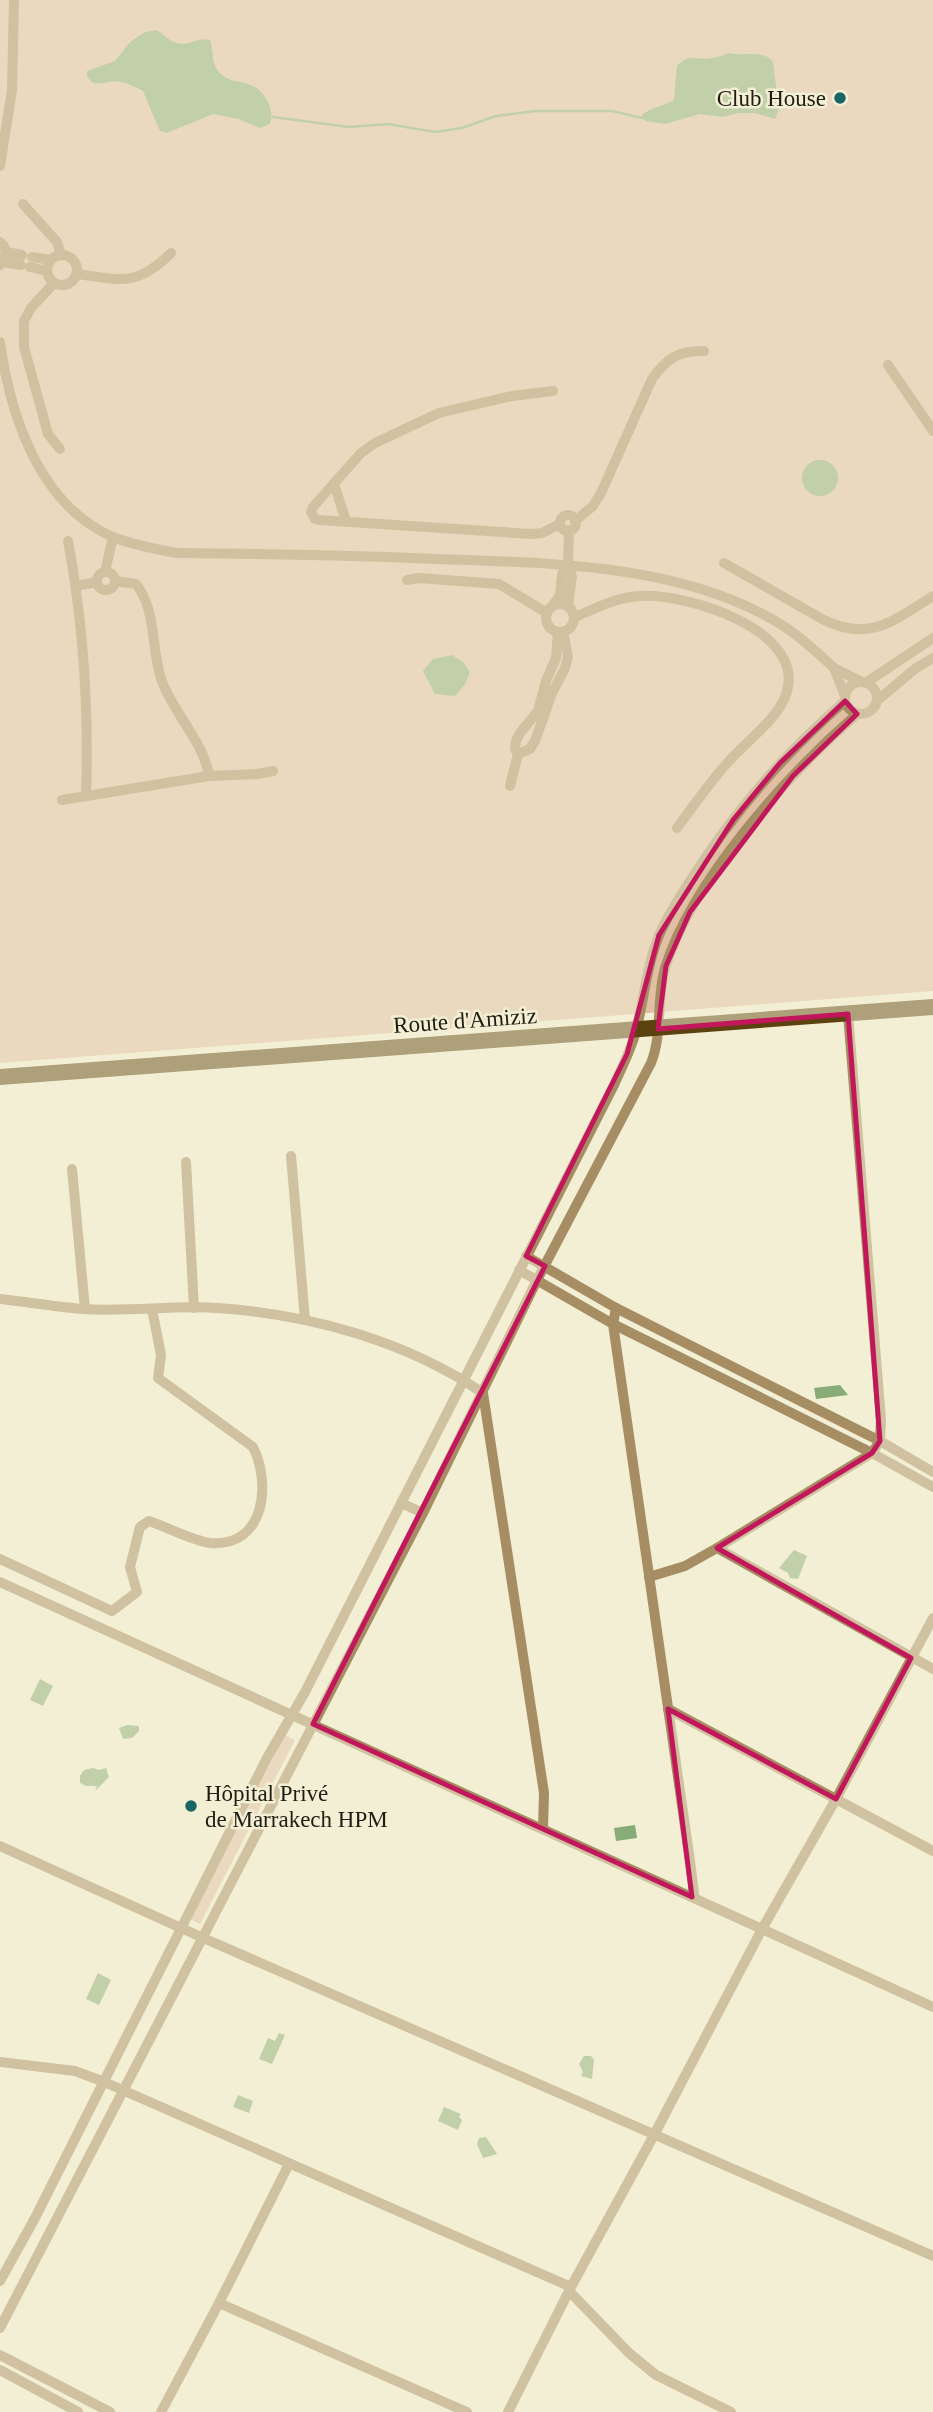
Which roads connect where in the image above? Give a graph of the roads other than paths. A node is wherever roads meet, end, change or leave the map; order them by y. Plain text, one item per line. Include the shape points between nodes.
1 (14, 0) edge
2 (0, 166) edge
3 (23, 204) dead end
4 (0, 242) edge
5 (171, 253) dead end
6 (3, 260) edge
7 (53, 262) junction
8 (77, 274) junction
9 (54, 283) junction
10 (0, 342) edge
11 (704, 351) dead end
12 (888, 365) dead end
13 (553, 391) dead end
14 (933, 431) edge
15 (60, 449) dead end
16 (334, 484) junction
17 (346, 521) junction
18 (572, 525) junction
19 (113, 537) junction
20 (68, 541) dead end
21 (724, 563) dead end
22 (568, 565) junction
23 (105, 572) junction
24 (407, 580) dead end
25 (115, 581) junction
26 (97, 582) junction
27 (76, 586) junction
28 (933, 596) edge
29 (568, 606) junction
30 (550, 609) junction
31 (575, 617) junction
32 (561, 632) junction
33 (933, 638) edge
34 (933, 658) edge
35 (834, 668) junction
36 (864, 682) junction
37 (845, 699) junction
38 (878, 700) junction
39 (857, 714) junction
40 (518, 754) junction
41 (273, 771) dead end
42 (209, 776) junction
43 (510, 786) dead end
44 (86, 795) junction
45 (61, 800) dead end
46 (677, 828) dead end
47 (933, 1007) edge
48 (848, 1014) junction
49 (658, 1029) junction
50 (636, 1030) junction
51 (0, 1077) edge
52 (291, 1156) dead end
53 (186, 1162) dead end
54 (72, 1169) dead end
55 (526, 1256) junction
56 (544, 1266) junction
57 (519, 1270) junction
58 (537, 1280) junction
59 (0, 1299) edge
60 (194, 1308) junction
61 (616, 1308) junction
62 (85, 1309) junction
63 (152, 1309) junction
64 (305, 1320) junction
65 (613, 1324) junction
66 (462, 1380) junction
67 (483, 1393) junction
68 (880, 1441) junction
69 (872, 1453) junction
70 (933, 1472) edge
71 (933, 1487) edge
72 (401, 1503) junction
73 (423, 1513) junction
74 (717, 1548) junction
75 (0, 1559) edge
76 (649, 1577) junction
77 (0, 1582) edge
78 (933, 1618) edge
79 (911, 1658) junction
80 (933, 1669) edge
81 (668, 1709) junction
82 (292, 1715) junction
83 (313, 1724) junction
84 (836, 1799) junction
85 (543, 1829) junction
86 (0, 1846) edge
87 (933, 1851) edge
88 (692, 1897) junction
89 (180, 1928) junction
90 (762, 1929) junction
91 (201, 1937) junction
92 (933, 2007) edge
93 (0, 2062) edge
94 (102, 2081) junction
95 (122, 2091) junction
96 (654, 2135) junction
97 (289, 2164) junction
98 (933, 2256) edge
99 (0, 2281) edge
100 (570, 2289) junction
101 (219, 2303) junction
102 (0, 2328) edge
103 (0, 2355) edge
104 (0, 2370) edge
105 (78, 2412) edge
106 (110, 2412) edge
107 (161, 2412) edge
108 (467, 2412) edge
109 (508, 2412) edge
110 (731, 2412) edge

1 - 2 street via 12,90
3 - 7 street via 57,242
4 - 6 street
5 - 8 street via 146,275 132,279
6 - 7 street
7 - 8 street via 73,260
7 - 9 street via 50,279
8 - 9 street via 68,284
9 - 15 street via 24,321 24,347 48,434
10 - 19 street via 14,405 40,470 79,515
11 - 18 street via 687,350 661,367 601,493
12 - 14 street
13 - 16 street via 439,413 374,443
16 - 17 street
16 - 17 street via 313,507 312,516
17 - 18 street via 531,534 560,524 566,515 573,516
18 - 22 street
19 - 22 street via 176,553
19 - 23 street
20 - 27 street
21 - 28 street via 822,619 853,630 880,628
22 - 29 street via 572,576
22 - 30 street via 560,596
22 - 35 street via 626,572 720,596 783,626
23 - 25 street
23 - 26 street
24 - 30 street via 499,584
25 - 26 street via 107,590
25 - 42 street via 136,584 144,597 162,682 204,757
26 - 27 street
27 - 44 street via 85,665
29 - 30 street via 561,603
29 - 31 street
30 - 32 street via 547,623
31 - 32 street via 573,625
31 - 46 street via 624,597 683,599 757,629 783,661 788,684 778,709
32 - 40 street via 538,711 516,741
32 - 40 street via 568,657 565,668 535,741
33 - 36 street
34 - 38 street
35 - 36 street
35 - 37 street
36 - 37 street via 852,684
36 - 38 street via 875,689
37 - 39 street
37 - 50 street via 780,764 695,872 659,934
38 - 39 street via 868,713
39 - 49 street via 793,776 746,831 690,912 666,966
40 - 43 street
41 - 42 street
42 - 44 street
44 - 45 street
47 - 48 main road, Route d'Amiziz
48 - 49 main road, Route d'Amiziz
48 - 68 street
49 - 50 main road, Route d'Amiziz
49 - 56 street via 651,1063
50 - 51 main road, Route d'Amiziz
50 - 55 street via 614,1085
52 - 64 street
53 - 60 street
54 - 62 street
55 - 56 street
55 - 57 street
56 - 58 street
56 - 61 street
57 - 58 street
57 - 66 street
58 - 65 street
58 - 67 street
59 - 62 street
60 - 63 street
60 - 64 street
61 - 65 street
61 - 68 street
62 - 63 street
63 - 75 street via 161,1355 158,1378 253,1447 262,1478 260,1513 238,1537 222,1542 208,1543 149,1521 140,1527 130,1567 137,1592 112,1611
64 - 66 street via 377,1341
65 - 69 street
65 - 76 street
66 - 67 street
66 - 72 street
67 - 73 street
67 - 85 street via 544,1793
68 - 69 street
68 - 70 street
69 - 71 street
69 - 74 street
72 - 73 street
72 - 82 street
73 - 83 street
74 - 76 street via 685,1566
74 - 79 street
76 - 81 street
77 - 82 street
78 - 79 street
79 - 80 street
79 - 84 street
81 - 84 street
81 - 88 street
82 - 83 street
82 - 89 street
83 - 85 street
83 - 91 street
84 - 87 street
84 - 90 street
85 - 88 street
86 - 89 street
88 - 90 street
89 - 91 street
89 - 94 street
90 - 92 street
90 - 96 street
91 - 95 street
91 - 96 street
93 - 94 street via 75,2071
94 - 95 street
94 - 99 street
95 - 97 street
95 - 102 street
96 - 98 street
96 - 100 street
97 - 100 street
97 - 101 street
100 - 109 street
100 - 110 street via 608,2333 656,2375
101 - 107 street
101 - 108 street
103 - 106 street
104 - 105 street

